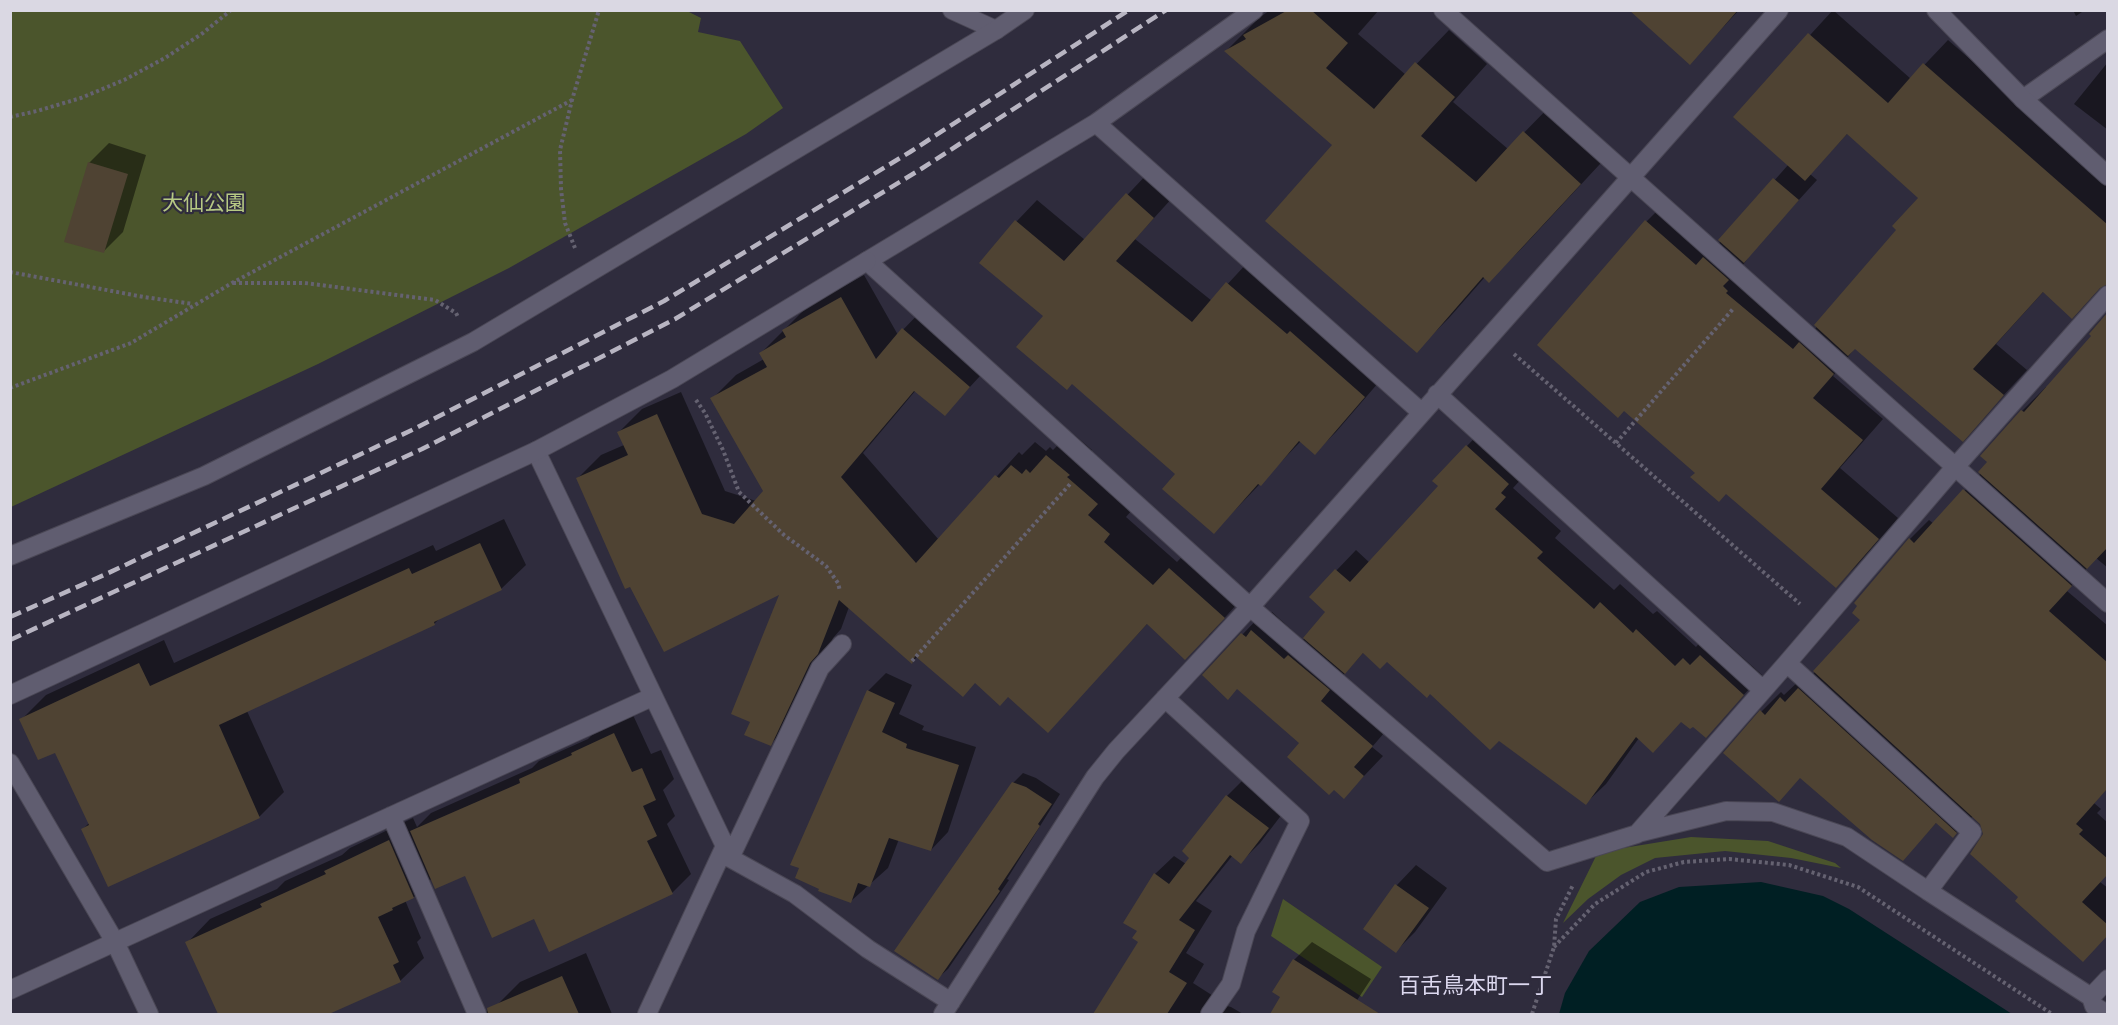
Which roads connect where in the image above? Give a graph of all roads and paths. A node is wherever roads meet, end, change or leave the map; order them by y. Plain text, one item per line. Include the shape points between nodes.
1 (231, 10) edge
2 (600, 10) edge
3 (952, 10) edge
4 (1025, 10) edge
5 (1254, 10) edge
6 (1443, 10) edge
7 (1779, 10) edge
8 (1936, 10) edge
9 (996, 30) junction
10 (2108, 39) edge
11 (2023, 99) junction
12 (572, 100) junction
13 (10, 117) edge
14 (1096, 123) junction
15 (2108, 176) edge
16 (1631, 178) junction
17 (570, 233) dead end
18 (867, 261) junction
19 (10, 272) edge
20 (232, 283) junction
21 (1753, 286) junction
22 (2108, 296) edge
23 (435, 300) dead end
24 (194, 304) junction
25 (1491, 334) junction
26 (668, 381) junction
27 (10, 388) edge
28 (1437, 394) junction
29 (1421, 412) junction
30 (1616, 443) junction
31 (536, 451) junction
32 (1090, 462) junction
33 (1956, 465) junction
34 (10, 556) edge
35 (840, 591) dead end
36 (2108, 603) edge
37 (1250, 607) junction
38 (1822, 622) junction
39 (842, 644) dead end
40 (912, 661) dead end
41 (1787, 663) junction
42 (1763, 690) junction
43 (10, 695) edge
44 (652, 697) junction
45 (1165, 698) junction
46 (10, 763) edge
47 (391, 816) junction
48 (1637, 834) junction
49 (1591, 849) junction
50 (727, 852) junction
51 (1928, 891) junction
52 (114, 942) junction
53 (1554, 947) junction
54 (2108, 979) edge
55 (10, 990) edge
56 (2091, 997) junction
57 (947, 1008) edge
58 (149, 1014) edge
59 (477, 1014) edge
60 (647, 1014) edge
61 (1210, 1014) edge
62 (1532, 1014) edge
63 (2052, 1014) edge
64 (2107, 1014) edge

1 - 13 path via 165,58 124,80 81,98
2 - 12 path
3 - 9 street
4 - 9 street
5 - 14 street
6 - 16 street
7 - 16 street
8 - 11 street
9 - 34 street via 473,342 204,476
10 - 11 street
11 - 15 street
12 - 17 path via 560,150 565,223
12 - 20 path
14 - 18 street
14 - 29 street
16 - 21 street
16 - 25 street
18 - 26 street
18 - 32 street
19 - 24 path
20 - 23 path via 305,283
20 - 24 path
21 - 30 path
21 - 33 street
22 - 33 street
24 - 27 path via 131,343
25 - 28 street
25 - 30 path
26 - 31 street
26 - 35 path via 692,396 705,413 739,492 784,535 826,566
28 - 29 street
28 - 42 street
29 - 37 street
30 - 38 path
31 - 43 street
31 - 44 street
32 - 37 street
32 - 40 path
33 - 36 street
33 - 38 street
37 - 45 street
37 - 49 street via 1547,862
38 - 41 street
39 - 50 street via 820,668
41 - 42 street
41 - 51 street via 1972,832
42 - 48 street
44 - 47 street
44 - 50 street
45 - 57 street via 1095,777
45 - 61 street via 1300,821 1246,931 1231,984
46 - 52 street
47 - 52 street
47 - 59 street
48 - 49 street
48 - 51 street via 1726,810 1773,812 1847,837
49 - 53 path via 1556,919
50 - 57 street via 795,894
50 - 60 street
51 - 56 street
52 - 55 street
52 - 58 street
53 - 62 path
53 - 63 path via 1595,904 1646,872 1683,862 1730,859 1789,865 1858,887
54 - 56 street
56 - 64 street via 2094,1006

